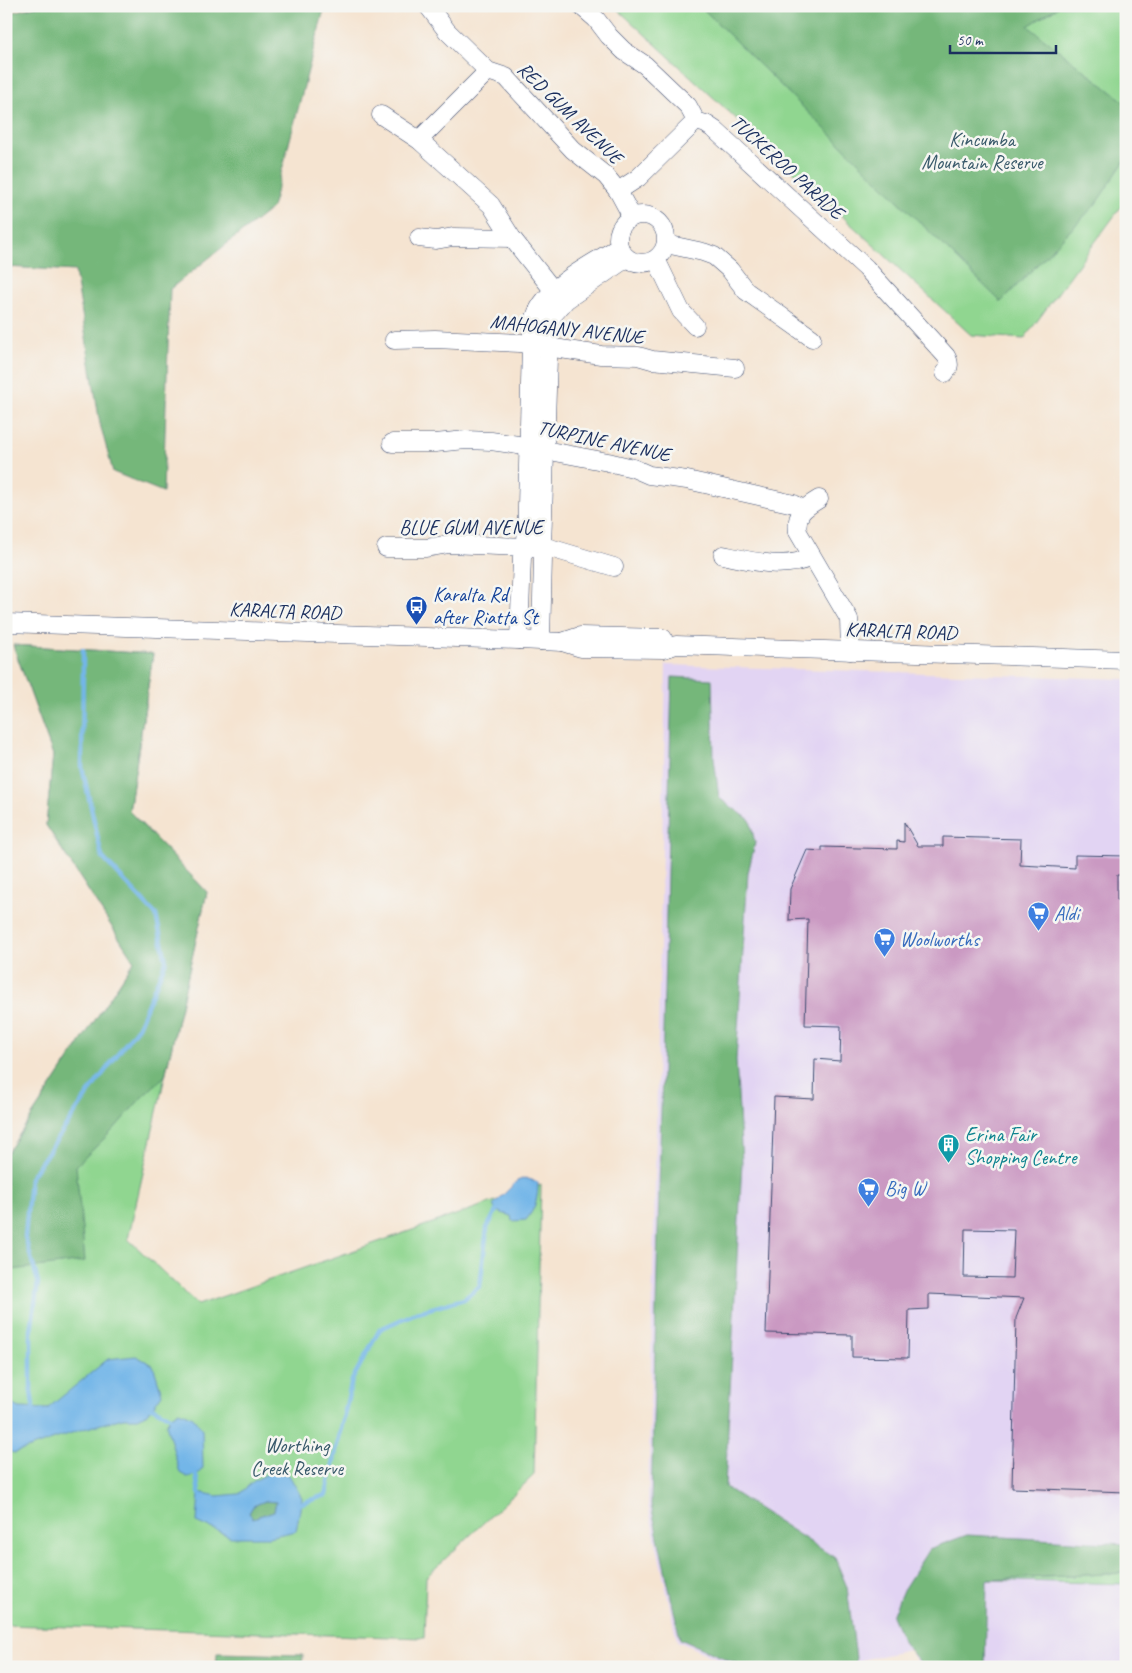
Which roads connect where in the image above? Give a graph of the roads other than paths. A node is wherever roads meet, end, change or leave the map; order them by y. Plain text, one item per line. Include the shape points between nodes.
1 (428, 6) edge
2 (581, 6) edge
3 (488, 71) junction
4 (381, 115) dead end
5 (696, 121) junction
6 (419, 140) junction
7 (618, 191) junction
8 (632, 217) junction
9 (420, 238) dead end
10 (512, 238) junction
11 (666, 244) junction
12 (623, 253) junction
13 (656, 259) junction
14 (553, 290) junction
15 (695, 326) dead end
16 (812, 338) dead end
17 (394, 340) dead end
18 (540, 346) junction
19 (736, 368) dead end
20 (945, 373) dead end
21 (392, 443) dead end
22 (536, 448) junction
23 (819, 499) dead end
24 (803, 510) junction
25 (534, 547) junction
26 (386, 548) dead end
27 (723, 555) dead end
28 (812, 557) junction
29 (614, 567) dead end
30 (6, 623) edge
31 (519, 640) junction
32 (541, 641) junction
33 (850, 651) junction
34 (1126, 660) edge

1 - 3 street, RED GUM AVENUE via 447,31
2 - 5 street, TUCKEROO PARADE via 609,36 688,106
3 - 6 street
3 - 7 street, RED GUM AVENUE via 506,77 573,150 606,176
4 - 6 street
5 - 7 street via 638,178
5 - 20 street, TUCKEROO PARADE via 715,130 866,268 946,356 950,362
6 - 10 street via 491,205
7 - 8 street, RED GUM AVENUE
8 - 11 street via 652,217 660,223
8 - 12 street via 620,229 618,240
9 - 10 street
10 - 14 street
11 - 13 street
11 - 16 street via 714,256 746,291
12 - 13 street via 641,263
12 - 14 street
12 - 18 street via 552,315
13 - 15 street via 681,311
14 - 18 street via 534,320
17 - 18 street, MAHOGANY AVENUE via 435,339
18 - 19 street, MAHOGANY AVENUE
18 - 22 street
21 - 22 street, TURPINE AVENUE via 466,440
22 - 24 street, TURPINE AVENUE via 794,504
22 - 25 street
23 - 24 street
24 - 28 street via 798,516 798,532
25 - 26 street, BLUE GUM AVENUE via 449,544 426,548
25 - 29 street, BLUE GUM AVENUE via 550,548
25 - 31 street via 522,557
25 - 32 street via 543,557
27 - 28 street via 785,564
28 - 33 street via 849,619
30 - 31 street, KARALTA ROAD
31 - 32 street, KARALTA ROAD
32 - 33 street, KARALTA ROAD via 562,642 581,648 664,649 676,645
33 - 34 street, KARALTA ROAD

